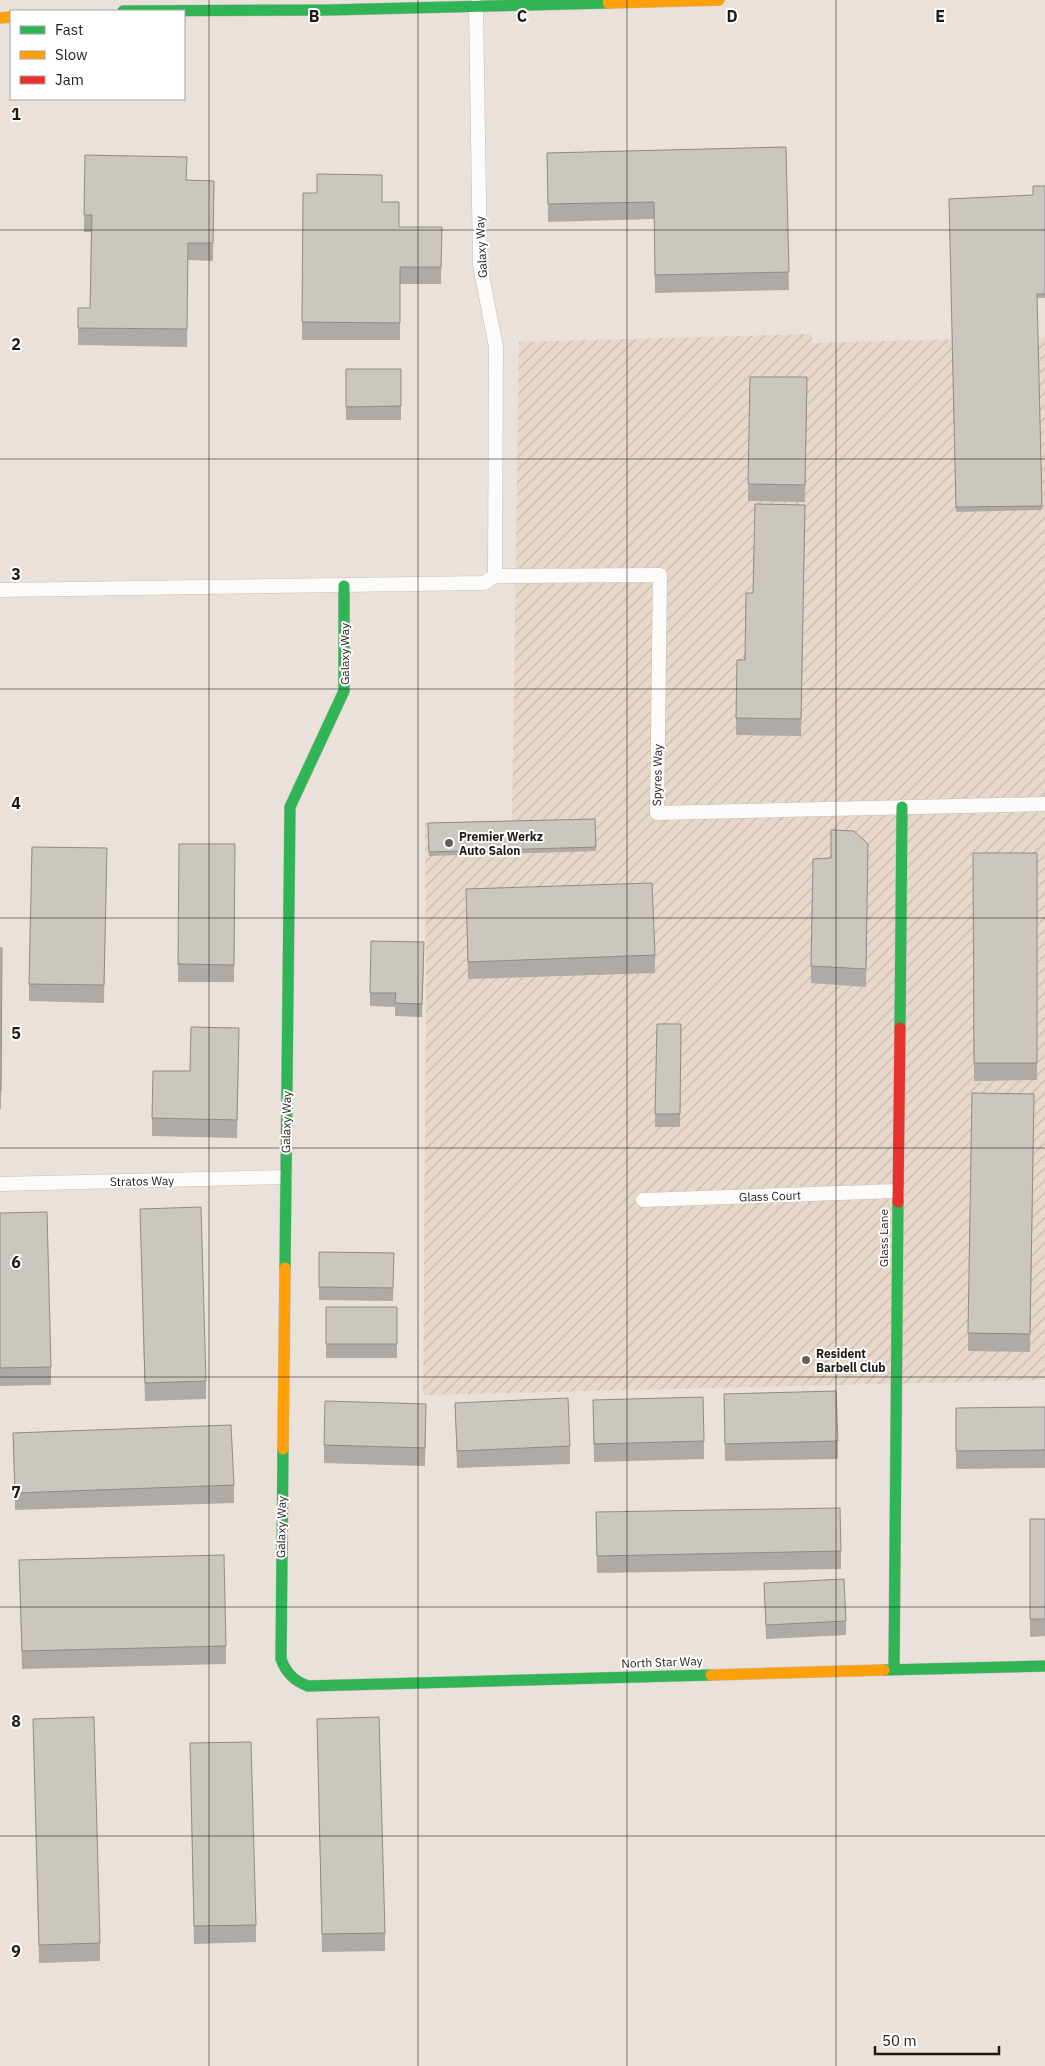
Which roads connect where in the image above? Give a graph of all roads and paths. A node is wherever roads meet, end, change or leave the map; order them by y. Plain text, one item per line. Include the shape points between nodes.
1 (720, 0) edge
2 (476, 6) junction
3 (185, 11) edge
4 (494, 576) junction
5 (344, 586) junction
6 (0, 590) edge
7 (1045, 804) edge
8 (902, 807) junction
9 (285, 1177) junction
10 (0, 1184) edge
11 (897, 1191) junction
12 (643, 1200) dead end
13 (1045, 1666) edge
14 (284, 1670) joint
15 (894, 1670) junction

1 - 2 street
2 - 3 street
2 - 4 street, Galaxy Way via 480,265 496,347
4 - 5 street via 484,583
4 - 8 street, Spyres Way via 660,575 657,813
5 - 6 street
5 - 9 street, Galaxy Way via 344,691 290,807
7 - 8 street, Spyres Way
8 - 11 street, Glass Lane
9 - 10 street, Stratos Way
9 - 14 street, Galaxy Way via 281,1528 281,1659
11 - 12 street, Glass Court
11 - 15 street, Glass Lane
13 - 15 street, North Star Way
14 - 15 street, North Star Way via 297,1682 308,1686

